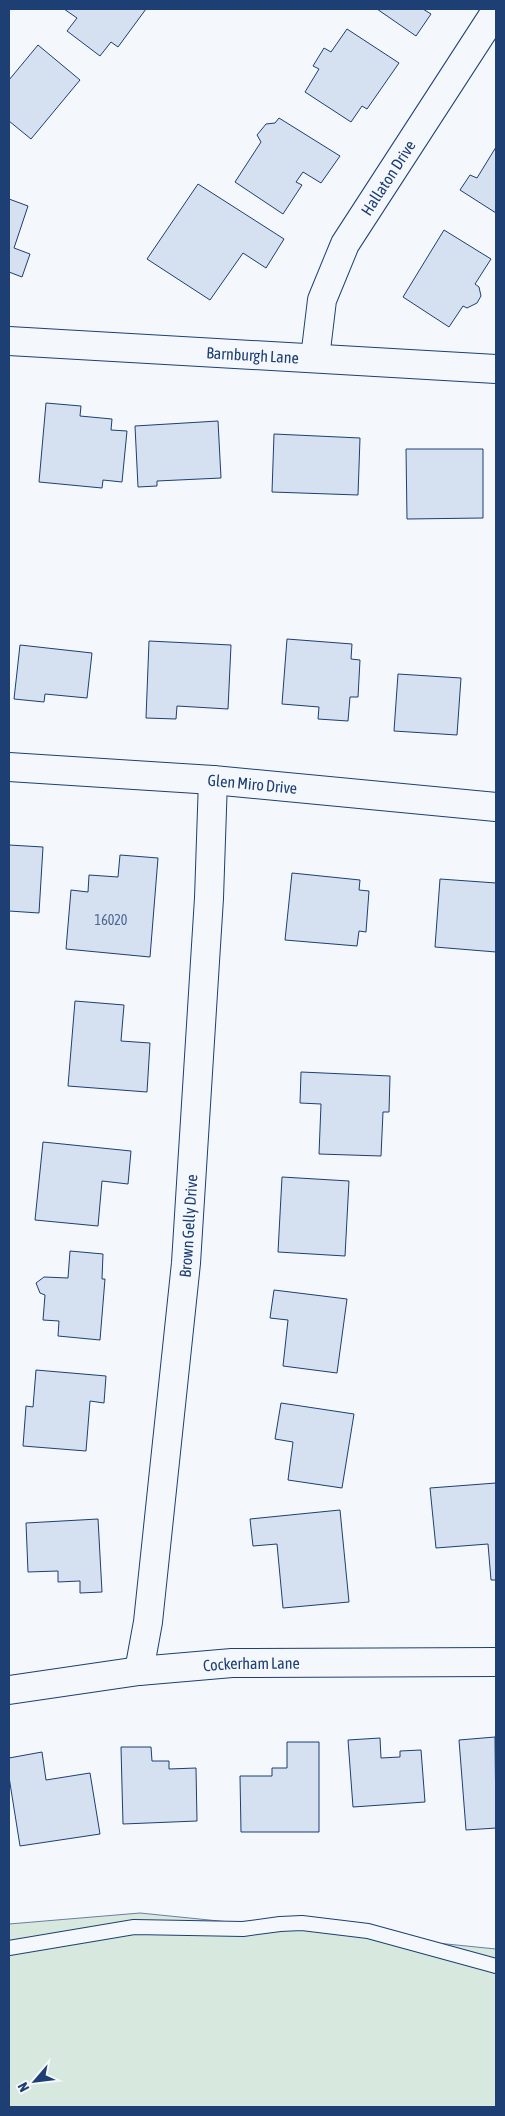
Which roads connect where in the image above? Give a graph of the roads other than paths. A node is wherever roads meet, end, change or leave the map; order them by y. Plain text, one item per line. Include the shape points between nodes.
1 (496, 11) edge
2 (9, 341) edge
3 (315, 358) junction
4 (496, 369) edge
5 (9, 767) edge
6 (213, 780) junction
7 (496, 807) edge
8 (496, 1662) edge
9 (139, 1671) junction
10 (9, 1690) edge
11 (9, 1948) edge
12 (496, 1966) edge

1 - 3 street, Hallaton Drive via 345,244 322,300
2 - 3 street, Barnburgh Lane
3 - 4 street, Barnburgh Lane
5 - 6 street, Glen Miro Drive
6 - 7 street, Glen Miro Drive
6 - 9 street, Brown Gelly Drive via 209,908 186,1263 149,1612
8 - 9 street, Cockerham Lane via 232,1663
9 - 10 street, Cockerham Lane
11 - 12 lane via 134,1927 244,1929 302,1924 368,1931

